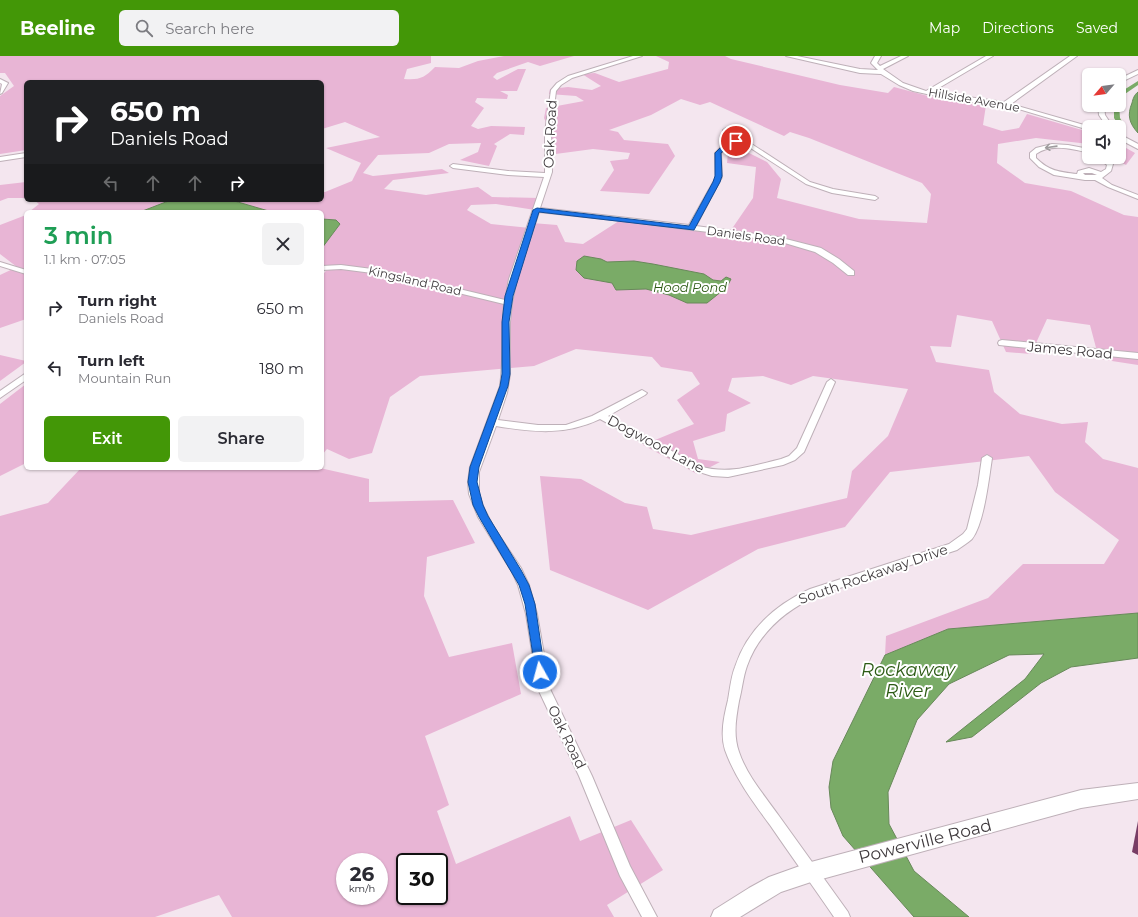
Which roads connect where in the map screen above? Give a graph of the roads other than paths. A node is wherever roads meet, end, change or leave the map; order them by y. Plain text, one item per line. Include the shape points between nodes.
1 (639, 56) edge
2 (790, 56) edge
3 (878, 56) edge
4 (905, 56) edge
5 (990, 56) edge
6 (1074, 56) edge
7 (810, 58) edge
8 (881, 70) junction
9 (1138, 72) edge
10 (1126, 78) edge
11 (0, 81) edge
12 (0, 92) edge
13 (928, 92) junction
14 (1006, 104) junction
15 (1082, 126) edge
16 (726, 130) dead end
17 (1126, 140) edge
18 (736, 141) junction
19 (1138, 148) edge
20 (1082, 150) edge
21 (24, 155) edge
22 (0, 159) edge
23 (1110, 164) edge
24 (453, 166) dead end
25 (548, 175) junction
26 (1100, 177) junction
27 (1138, 197) edge
28 (875, 198) dead end
29 (537, 210) junction
30 (691, 228) junction
31 (0, 264) edge
32 (324, 268) edge
33 (24, 271) edge
34 (851, 273) dead end
35 (508, 303) junction
36 (1002, 343) dead end
37 (1138, 356) edge
38 (24, 377) edge
39 (830, 382) dead end
40 (642, 393) dead end
41 (0, 395) edge
42 (600, 415) junction
43 (492, 422) junction
44 (986, 458) dead end
45 (1138, 791) edge
46 (811, 872) junction
47 (650, 917) edge
48 (721, 917) edge
49 (843, 917) edge

1 - 25 street, Oak Road via 570,77 556,87 551,95
2 - 7 street
3 - 8 street via 874,63
4 - 8 street
5 - 13 street
6 - 14 street
7 - 8 street via 867,72
8 - 13 street, Hillside Avenue via 898,82
9 - 10 street
11 - 12 street via 5,83
13 - 14 street, Hillside Avenue
14 - 15 street, Hillside Avenue
16 - 18 street
17 - 19 street
18 - 28 street via 748,144 800,179 815,186
18 - 30 street via 727,144 718,153 716,182
20 -> 26 street via 1062,146 1042,148 1033,153 1033,158 1049,171 1069,177 1085,178 1080,173 1084,170 1094,171
21 - 22 street
23 - 26 street via 1109,170
24 - 25 street
25 - 29 street, Oak Road
26 - 27 street via 1110,186
29 - 30 street, Daniels Road
29 - 35 street, Oak Road via 513,279
30 - 34 street, Daniels Road via 778,239 810,247 836,261
31 - 33 street
32 - 35 street, Kingsland Road via 341,267 380,272
35 - 43 street, Oak Road via 506,374 501,399
36 - 37 street, James Road
38 - 41 street
39 - 42 street, Dogwood Lane via 799,453 783,462 728,474 696,468
40 - 42 street
42 - 43 street via 560,428 524,427
43 - 47 street, Oak Road via 473,475 478,505 524,585 530,604 544,688 592,790 628,878
44 - 46 street, South Rockaway Drive via 974,525 967,537 953,547 799,598 767,624 753,642 741,666 731,712 729,739 738,765 750,786
45 - 46 main road, Powerville Road via 1081,799
46 - 48 main road, Powerville Road via 762,891
46 - 49 street, South Rockaway Drive

